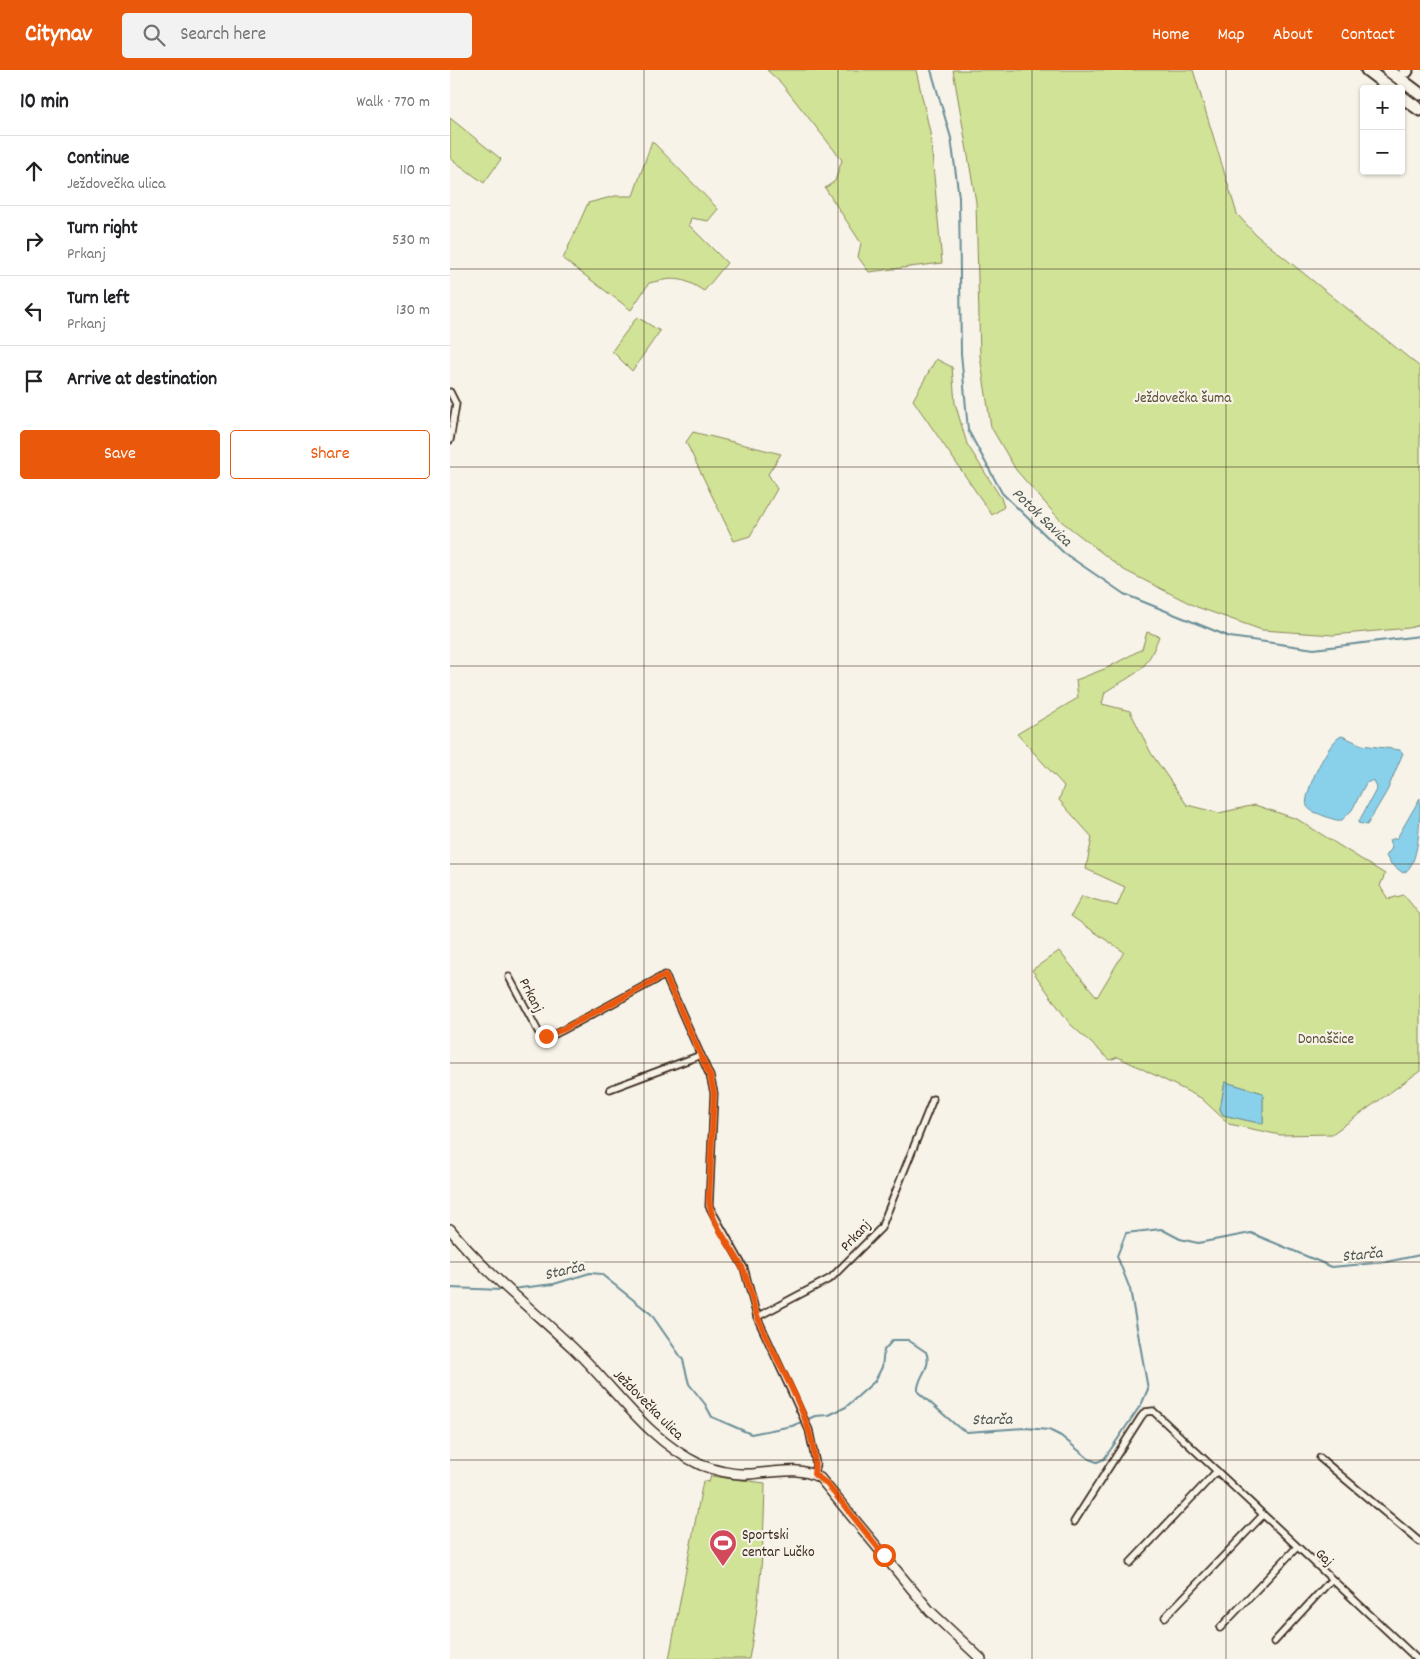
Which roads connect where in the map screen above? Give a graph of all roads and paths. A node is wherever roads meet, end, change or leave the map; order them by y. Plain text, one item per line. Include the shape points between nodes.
1 (1367, 70) edge
2 (1388, 70) edge
3 (1387, 85) edge
4 (1420, 94) edge
5 (1405, 99) edge
6 (1420, 110) edge
7 (450, 392) edge
8 (450, 440) edge
9 (509, 977) dead end
10 (701, 1056) junction
11 (610, 1089) dead end
12 (933, 1099) dead end
13 (450, 1229) edge
14 (757, 1317) junction
15 (1320, 1458) dead end
16 (1217, 1471) junction
17 (814, 1474) junction
18 (1263, 1515) junction
19 (1074, 1522) dead end
20 (1420, 1542) edge
21 (1297, 1547) junction
22 (1130, 1563) dead end
23 (1331, 1580) junction
24 (1165, 1617) dead end
25 (1220, 1628) dead end
26 (1274, 1642) dead end
27 (981, 1659) edge
28 (1417, 1659) edge

1 - 3 highway
2 - 4 highway
5 - 6 highway
7 - 8 street via 456,404
9 - 10 street, Prkanj via 539,1033 546,1036 665,975
10 - 11 street
10 - 14 street, Prkanj via 714,1093 709,1206 744,1268
12 - 14 street, Prkanj via 881,1228 831,1278
13 - 17 main road, Ježdovečka ulica via 598,1372 643,1422 680,1454 725,1472 799,1471
14 - 17 street, Prkanj via 808,1427 814,1454
15 - 20 street
16 - 18 street, Gaj
16 - 19 street, Gaj via 1150,1410 1141,1417
16 - 22 street
17 - 27 main road via 827,1484 930,1611
18 - 21 street, Gaj
18 - 24 street
21 - 23 street, Gaj
21 - 25 street
23 - 26 street
23 - 28 street, Gaj

